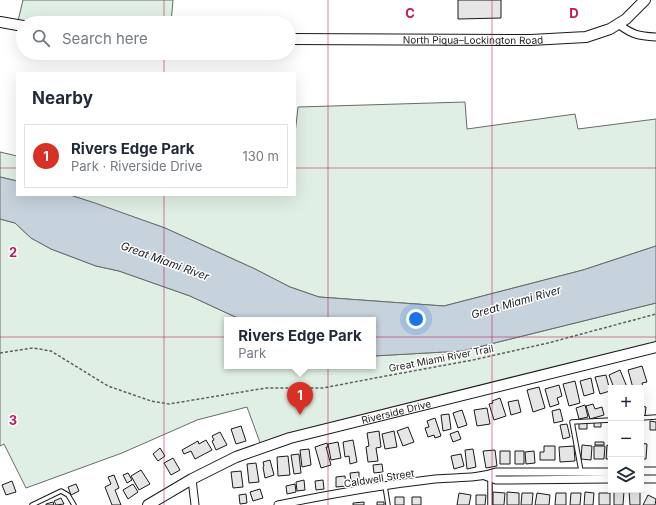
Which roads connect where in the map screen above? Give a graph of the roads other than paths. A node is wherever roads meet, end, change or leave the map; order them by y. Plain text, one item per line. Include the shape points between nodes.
1 (645, 0) edge
2 (0, 22) edge
3 (618, 24) junction
4 (16, 25) edge
5 (656, 37) edge
6 (296, 39) edge
7 (656, 347) edge
8 (656, 417) edge
9 (644, 418) edge
10 (608, 420) edge
11 (581, 471) junction
12 (644, 471) edge
13 (656, 471) edge
14 (608, 472) edge
15 (552, 475) junction
16 (488, 477) junction
17 (582, 479) junction
18 (608, 479) edge
19 (644, 479) edge
20 (656, 479) edge
21 (192, 480) junction
22 (385, 486) junction
23 (32, 505) edge
24 (74, 505) edge
25 (148, 505) edge
26 (194, 505) edge
27 (278, 505) edge
28 (388, 505) edge
29 (490, 505) edge

1 - 3 main road, North Piqua–Lockington Road
2 - 4 main road
3 - 5 street via 639,36
3 - 6 main road, North Piqua–Lockington Road via 586,37 536,40
7 - 21 main road, Riverside Drive via 290,438 236,457
8 - 9 lane
10 - 11 lane via 572,422
11 - 14 street, Caldwell Street
11 - 15 street, Caldwell Street
11 - 17 street
12 - 13 street
15 - 16 street, Caldwell Street via 496,472
15 - 17 street, Caldwell Street
16 - 22 street, Caldwell Street via 436,479
16 - 29 lane
17 - 18 street, Caldwell Street
19 - 20 street
21 - 25 main road, Riverside Drive
21 - 26 street
22 - 27 street, Caldwell Street
22 - 28 lane
23 - 24 lane via 61,491 68,495

